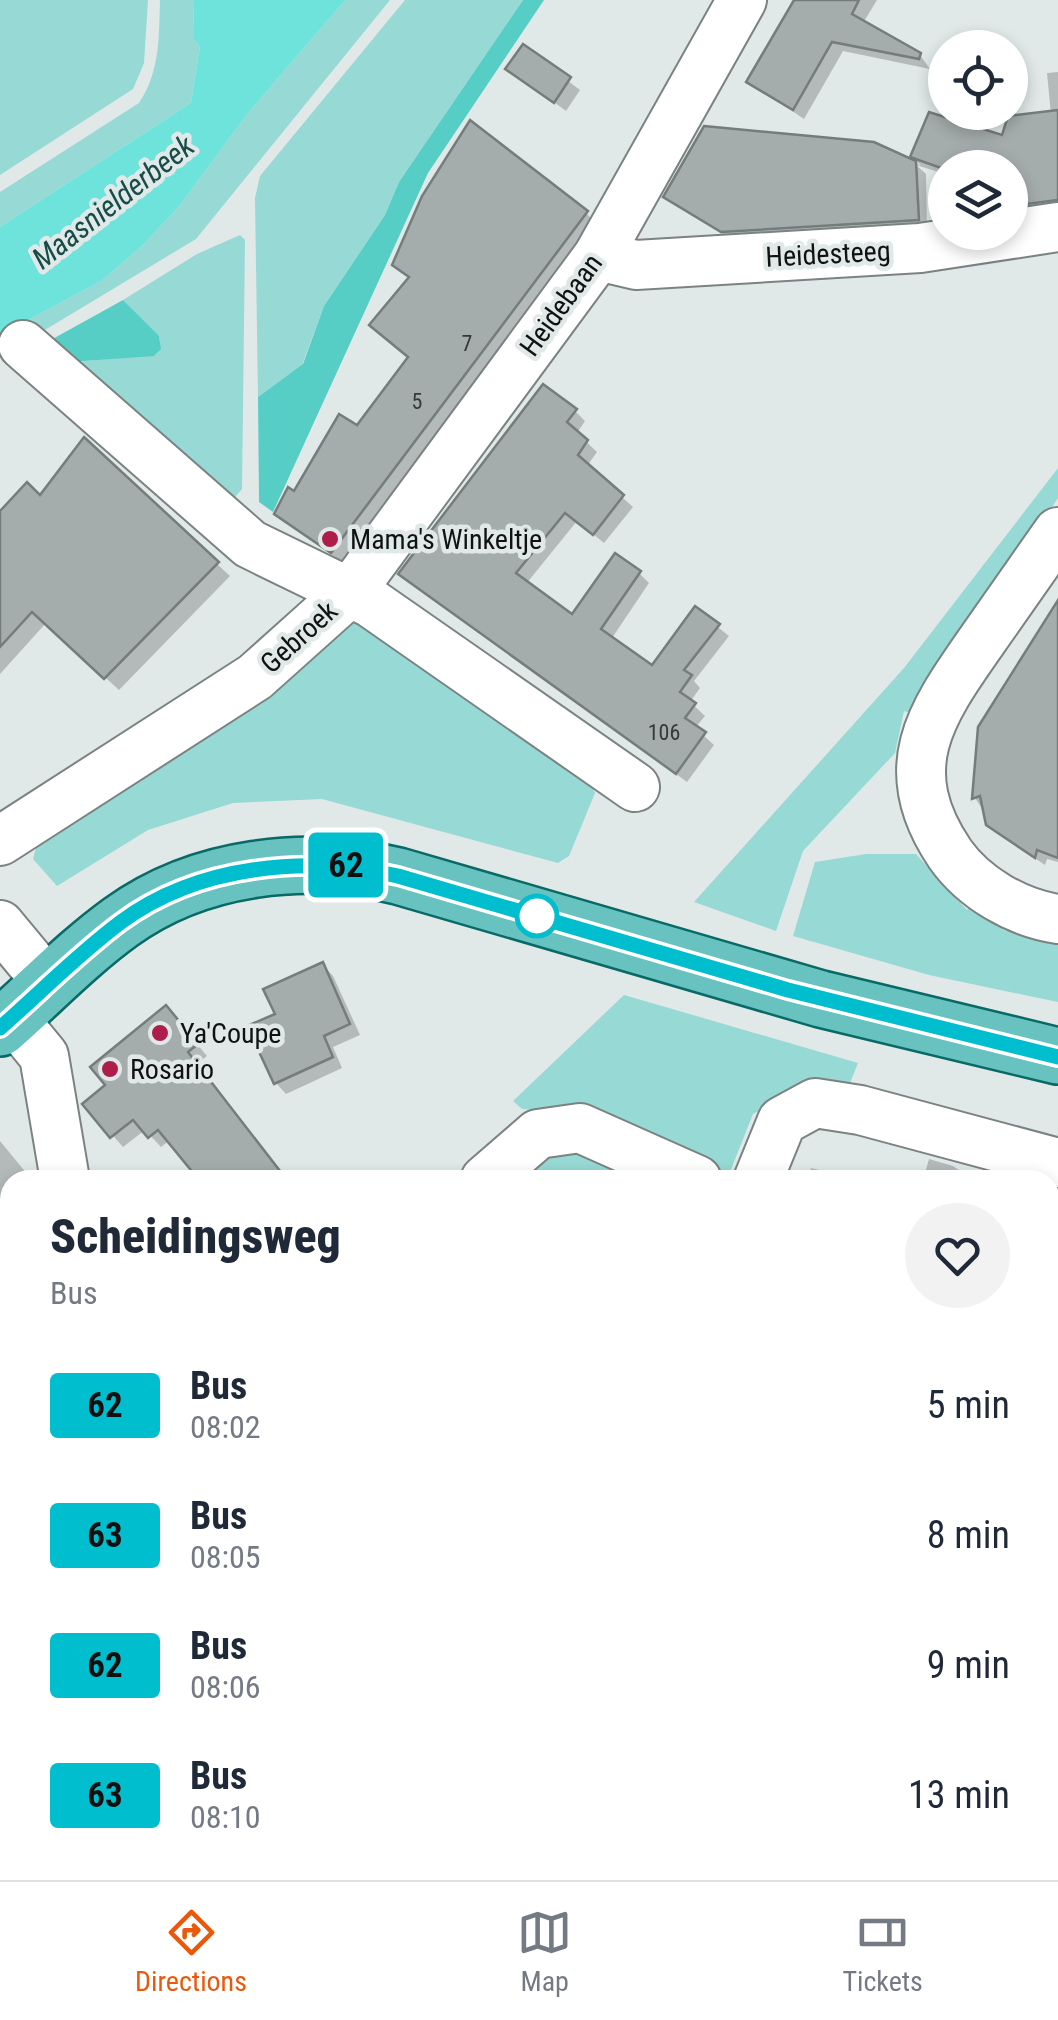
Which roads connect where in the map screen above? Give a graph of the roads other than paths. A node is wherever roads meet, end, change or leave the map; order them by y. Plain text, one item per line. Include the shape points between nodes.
1 (742, 0) edge
2 (1058, 227) edge
3 (598, 256) junction
4 (23, 345) dead end
5 (1058, 532) edge
6 (351, 592) junction
7 (635, 787) dead end
8 (0, 841) edge
9 (1058, 919) edge
10 (0, 925) edge
11 (20, 1010) edge
12 (1058, 1056) edge
13 (1058, 1163) edge
14 (63, 1170) edge
15 (497, 1170) edge
16 (674, 1170) edge
17 (762, 1170) edge

1 - 3 street, Heidebaan
2 - 3 street, Heidesteeg via 901,249 636,265
3 - 6 street, Heidebaan
4 - 6 street, Gebroek via 250,544
5 - 9 street via 934,709 921,755 925,799 963,872 1027,914
6 - 7 street
6 - 8 street, Gebroek via 254,677
10 - 11 street
11 - 12 main road via 122,921 206,880 306,863 382,872 656,954
11 - 14 street via 44,1056
13 - 17 street via 815,1103 782,1121
15 - 16 street via 538,1134 580,1128

